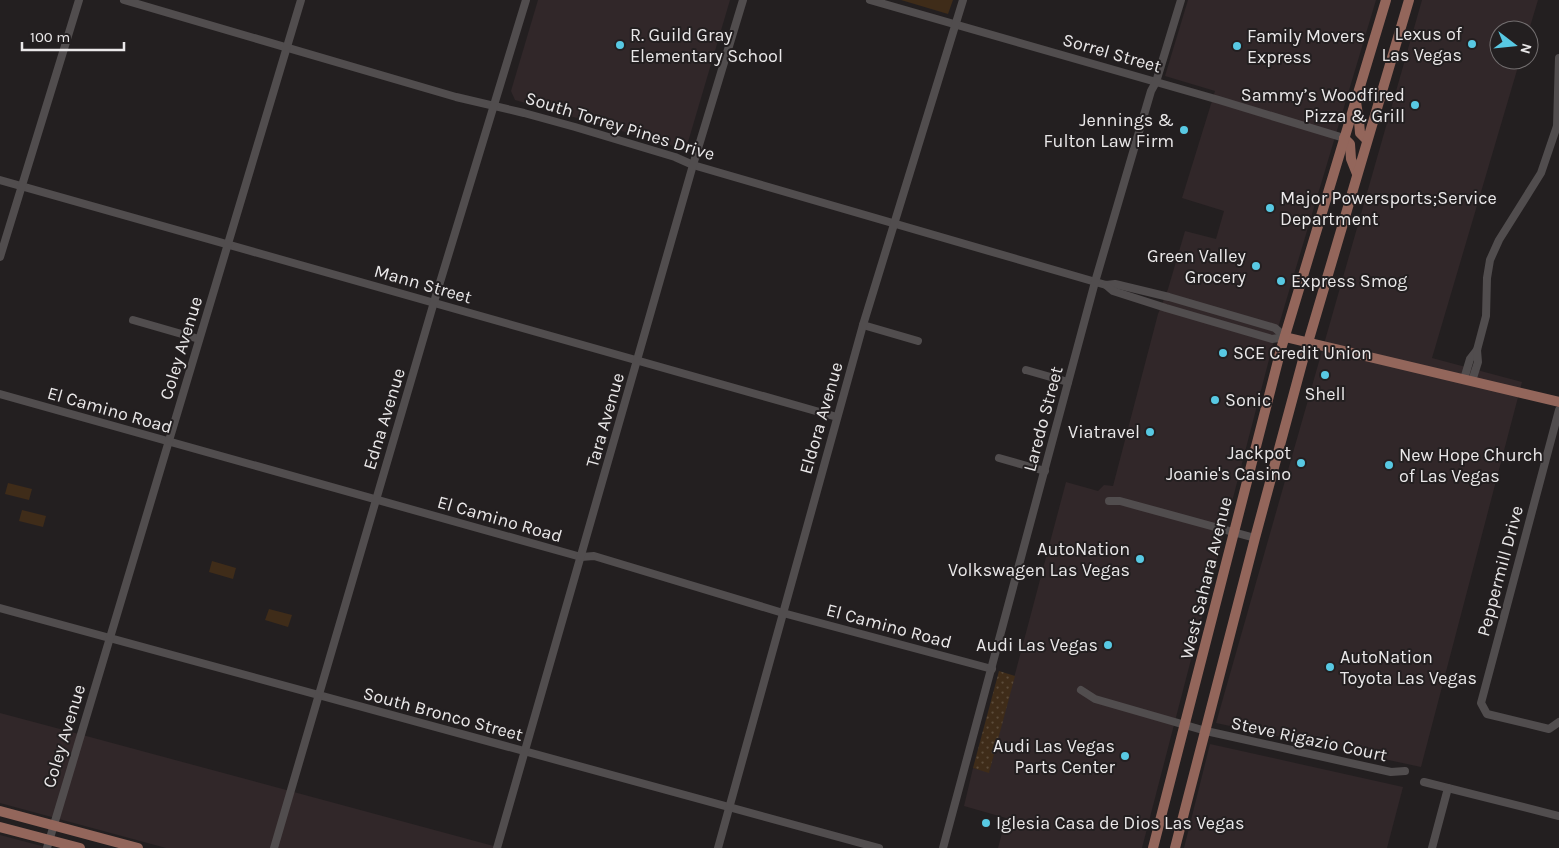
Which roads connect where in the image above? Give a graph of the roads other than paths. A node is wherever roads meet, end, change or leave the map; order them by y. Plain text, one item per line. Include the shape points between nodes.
1 (79, 0) edge
2 (124, 0) edge
3 (301, 0) edge
4 (526, 0) edge
5 (743, 0) edge
6 (870, 0) edge
7 (963, 0) edge
8 (1180, 0) edge
9 (1386, 0) edge
10 (1404, 0) edge
11 (1409, 0) edge
12 (1405, 12) junction
13 (956, 25) junction
14 (287, 47) junction
15 (1559, 58) edge
16 (1156, 82) junction
17 (1356, 101) junction
18 (493, 106) junction
19 (1344, 138) junction
20 (1367, 140) junction
21 (693, 165) junction
22 (1358, 174) junction
23 (0, 180) edge
24 (21, 186) junction
25 (894, 224) junction
26 (228, 244) junction
27 (0, 257) edge
28 (1096, 282) junction
29 (1106, 285) junction
30 (1169, 297) junction
31 (434, 302) junction
32 (1166, 308) junction
33 (133, 320) dead end
34 (863, 325) junction
35 (1285, 337) junction
36 (199, 338) junction
37 (918, 341) dead end
38 (1307, 344) junction
39 (638, 360) junction
40 (1026, 370) dead end
41 (1468, 380) junction
42 (1068, 382) junction
43 (0, 394) edge
44 (1559, 402) edge
45 (1559, 410) edge
46 (837, 417) junction
47 (168, 442) junction
48 (998, 458) dead end
49 (1045, 472) junction
50 (376, 499) junction
51 (1109, 501) dead end
52 (1234, 532) junction
53 (1255, 538) junction
54 (581, 557) junction
55 (0, 608) edge
56 (783, 613) junction
57 (109, 637) junction
58 (992, 669) junction
59 (1081, 690) dead end
60 (318, 696) junction
61 (1557, 724) edge
62 (1185, 726) junction
63 (1206, 731) junction
64 (524, 752) junction
65 (1405, 771) dead end
66 (1424, 782) dead end
67 (1448, 788) junction
68 (729, 808) junction
69 (0, 811) edge
70 (1559, 816) edge
71 (53, 825) junction
72 (0, 827) edge
73 (48, 844) edge
74 (80, 848) edge
75 (138, 848) edge
76 (274, 848) edge
77 (496, 848) edge
78 (718, 848) edge
79 (879, 848) edge
80 (943, 848) edge
81 (1152, 848) edge
82 (1175, 848) edge
83 (1432, 848) edge

1 - 24 street
2 - 14 street, South Torrey Pines Drive
3 - 14 street, Coley Avenue
4 - 18 street, Edna Avenue
5 - 21 street, Tara Avenue
6 - 13 street, Sorrel Street
7 - 13 street, Eldora Avenue
8 - 16 street, Laredo Street
9 - 17 main road, West Sahara Avenue
10 - 12 main road
11 - 12 main road
12 - 20 main road
13 - 16 street, Sorrel Street
13 - 25 street, Eldora Avenue
14 - 18 street, South Torrey Pines Drive
14 - 26 street, Coley Avenue
15 - 41 street via 1557,126 1541,173 1490,260 1486,316 1477,350 1478,362
16 - 19 street, Sorrel Street
16 - 28 street, Laredo Street
17 - 19 main road, West Sahara Avenue
17 - 20 main road via 1360,133
18 - 21 street, South Torrey Pines Drive via 575,127
18 - 31 street, Edna Avenue
19 - 22 main road via 1350,144
19 - 35 main road, West Sahara Avenue
20 - 22 main road
21 - 25 street, South Torrey Pines Drive
21 - 39 street, Tara Avenue
22 - 38 main road
23 - 24 street, Mann Street
24 - 26 street, Mann Street
24 - 27 street
25 - 28 street, South Torrey Pines Drive
25 - 34 street, Eldora Avenue
26 - 31 street, Mann Street
26 - 36 street, Coley Avenue
28 - 29 street, South Torrey Pines Drive
28 - 42 street, Laredo Street
29 - 30 street, South Torrey Pines Drive via 1115,284
29 - 32 street, South Torrey Pines Drive
30 - 32 street
30 - 35 street, South Torrey Pines Drive via 1275,328
31 - 39 street, Mann Street
31 - 50 street, Edna Avenue
32 - 35 street, South Torrey Pines Drive via 1272,339
33 - 36 street
34 - 37 street
34 - 46 street, Eldora Avenue
35 - 38 main road, South Torrey Pines Drive
35 - 52 main road, West Sahara Avenue
36 - 47 street, Coley Avenue
38 - 41 main road, South Torrey Pines Drive
38 - 53 main road
39 - 46 street, Mann Street
39 - 54 street, Tara Avenue
40 - 42 street
41 - 44 main road, South Torrey Pines Drive
42 - 49 street, Laredo Street
43 - 47 street, El Camino Road
45 - 61 street, Peppermill Drive via 1481,703 1487,714 1549,729
46 - 56 street, Eldora Avenue
47 - 50 street, El Camino Road
47 - 57 street, Coley Avenue
48 - 49 street
49 - 58 street, Laredo Street
50 - 54 street, El Camino Road
50 - 60 street, Edna Avenue
51 - 52 street via 1120,501
52 - 53 street
52 - 62 main road, West Sahara Avenue
53 - 63 main road
54 - 56 street, El Camino Road via 594,556
54 - 64 street, Tara Avenue
55 - 57 street, South Bronco Street
56 - 58 street, El Camino Road
56 - 68 street, Eldora Avenue
57 - 60 street, South Bronco Street
57 - 71 street, Coley Avenue
58 - 80 street, Laredo Street
59 - 62 street via 1095,700
60 - 64 street, South Bronco Street
60 - 76 street, Edna Avenue
62 - 63 street
62 - 81 main road, West Sahara Avenue
63 - 65 street, Steve Rigazio Court via 1391,772
63 - 82 main road
64 - 68 street, South Bronco Street
64 - 77 street, Tara Avenue
66 - 67 street
67 - 70 street
67 - 83 street
68 - 78 street, Eldora Avenue
68 - 79 street, South Bronco Street
69 - 71 main road
71 - 73 street, Coley Avenue
71 - 75 main road
72 - 73 main road
73 - 74 main road

